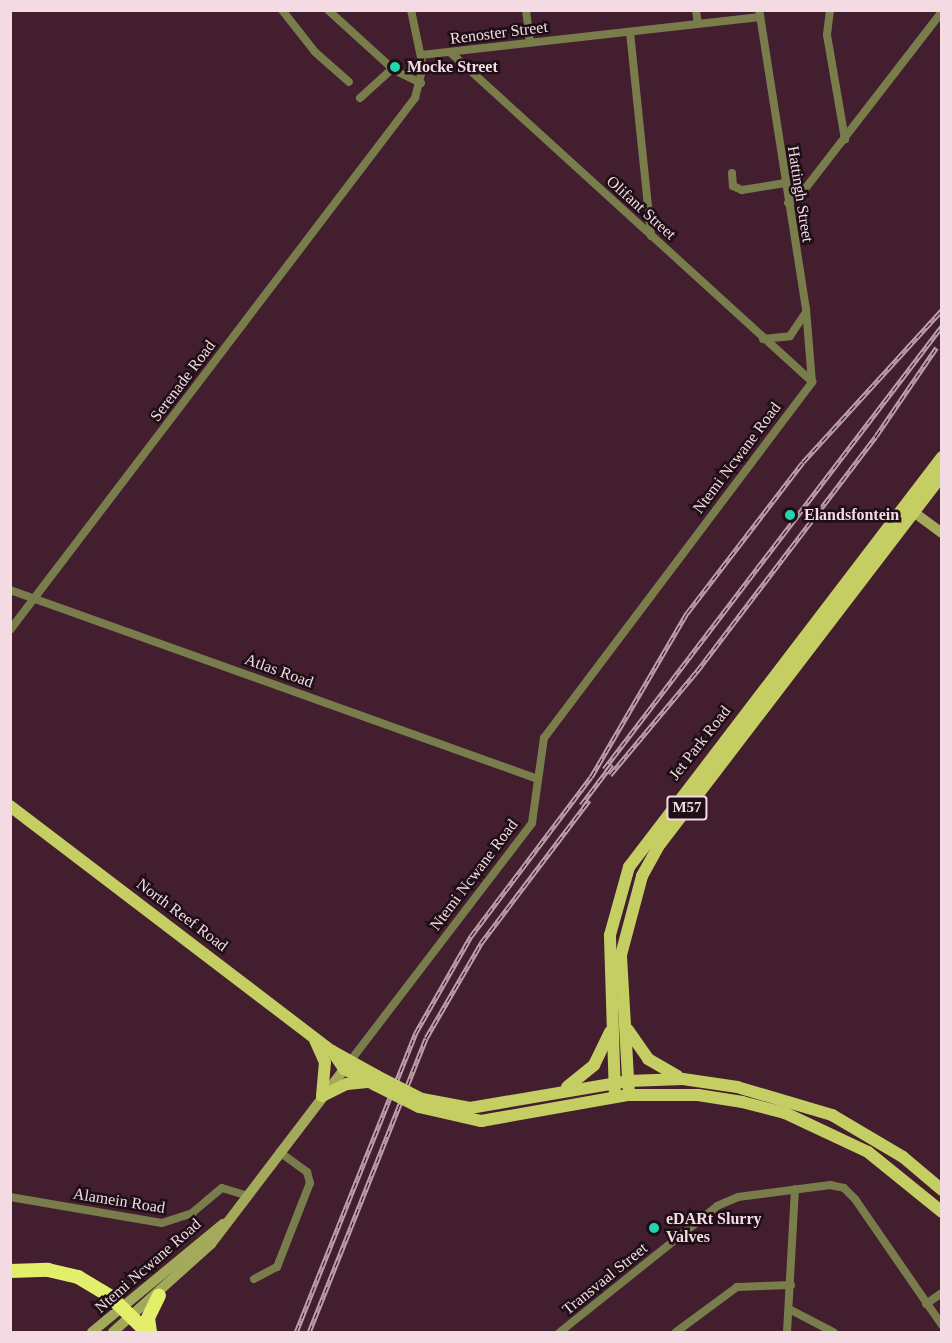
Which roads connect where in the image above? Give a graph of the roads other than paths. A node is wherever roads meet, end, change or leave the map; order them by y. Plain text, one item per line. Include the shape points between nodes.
1 (328, 10) edge
2 (411, 10) edge
3 (526, 10) edge
4 (696, 10) edge
5 (830, 10) edge
6 (283, 11) edge
7 (942, 12) edge
8 (758, 14) edge
9 (698, 24) junction
10 (630, 32) junction
11 (530, 43) junction
12 (451, 53) junction
13 (421, 55) junction
14 (392, 69) junction
15 (350, 82) dead end
16 (421, 83) junction
17 (360, 98) dead end
18 (845, 139) junction
19 (732, 173) dead end
20 (784, 183) junction
21 (788, 203) junction
22 (651, 236) junction
23 (806, 309) junction
24 (764, 339) junction
25 (812, 382) junction
26 (942, 457) edge
27 (942, 476) edge
28 (910, 509) junction
29 (942, 533) edge
30 (10, 590) edge
31 (34, 599) junction
32 (10, 630) edge
33 (538, 779) junction
34 (10, 806) edge
35 (619, 1023) junction
36 (311, 1034) junction
37 (348, 1064) junction
38 (683, 1079) junction
39 (373, 1081) junction
40 (622, 1081) junction
41 (560, 1091) junction
42 (629, 1095) junction
43 (322, 1096) junction
44 (615, 1097) junction
45 (421, 1103) junction
46 (279, 1152) junction
47 (795, 1189) junction
48 (942, 1190) edge
49 (245, 1195) junction
50 (10, 1197) edge
51 (942, 1212) edge
52 (223, 1224) junction
53 (10, 1271) edge
54 (254, 1279) dead end
55 (790, 1285) junction
56 (942, 1293) edge
57 (159, 1295) junction
58 (926, 1304) junction
59 (789, 1309) junction
60 (128, 1313) junction
61 (942, 1325) edge
62 (92, 1332) edge
63 (113, 1332) edge
64 (148, 1332) edge
65 (560, 1332) edge
66 (676, 1332) edge
67 (787, 1332) edge
68 (833, 1332) edge

1 - 14 street
2 - 13 street
3 - 11 street
4 - 9 street
5 - 18 street via 826,35
6 - 15 street via 315,52
7 - 18 street
8 - 9 street, Renoster Street
8 - 20 street, Hattingh Street
9 - 10 street, Renoster Street
10 - 11 street, Renoster Street
10 - 22 street
11 - 12 street, Renoster Street
12 - 13 street, Renoster Street
12 - 22 street, Olifant Street
13 - 16 street
14 - 16 street
14 - 17 street
16 - 31 street, Serenade Road via 377,147
18 - 21 street via 798,198
19 - 20 street via 738,190
20 - 21 street, Hattingh Street
21 - 23 street, Hattingh Street
22 - 24 street, Olifant Street
23 - 24 street via 796,332 779,340
23 - 25 street, Hattingh Street
24 - 25 street, Olifant Street
25 - 33 street, Ntemi Ncwane Road via 547,732 538,751
26 - 28 main road, Jet Park Road / M57
27 - 28 main road, Jet Park Road / M57
28 - 29 main road
28 - 35 main road, Jet Park Road / M57 via 635,856 611,923
30 - 31 street, Atlas Road
31 - 32 street, Serenade Road
31 - 33 street, Atlas Road
33 - 37 street, Ntemi Ncwane Road via 532,823
34 - 36 main road, North Reef Road
35 - 38 main road via 648,1059
35 - 40 main road, Jet Park Road / M57
35 - 41 main road via 594,1065
36 - 37 main road, North Reef Road
36 - 43 main road via 325,1062
37 - 39 main road, North Reef Road
37 - 43 main road, Ntemi Ncwane Road
38 - 40 main road
38 - 48 main road via 773,1095 832,1115 903,1157
39 - 43 main road via 347,1084
39 - 45 main road, North Reef Road, bridge
40 - 41 main road, North Reef Road
40 - 42 main road, Jet Park Road / M57
40 - 44 main road, Jet Park Road / M57
41 - 45 main road, North Reef Road via 470,1108
42 - 44 main road, North Reef Road
42 - 51 main road via 698,1095 785,1113 868,1152
43 - 46 main road, Ntemi Ncwane Road
44 - 45 main road, North Reef Road via 481,1121
46 - 49 main road, Ntemi Ncwane Road
46 - 54 street via 307,1172 310,1183 277,1267
47 - 55 street
47 - 58 street, Transvaal Street via 830,1185 849,1192
47 - 65 street, Transvaal Street via 738,1197 717,1206
49 - 50 street, Alamein Road via 222,1188 192,1213 162,1223
49 - 52 main road, Ntemi Ncwane Road
52 - 57 main road, Ntemi Ncwane Road via 211,1244
52 - 60 main road, Ntemi Ncwane Road
53 - 60 highway via 72,1275
55 - 59 street
55 - 66 street via 737,1287
56 - 58 street
57 - 60 main road, Ntemi Ncwane Road
57 - 64 highway via 148,1318
58 - 61 street, Transvaal Street
59 - 67 street
59 - 68 street
60 - 62 main road, Ntemi Ncwane Road
60 - 63 main road, Ntemi Ncwane Road
60 - 64 highway

